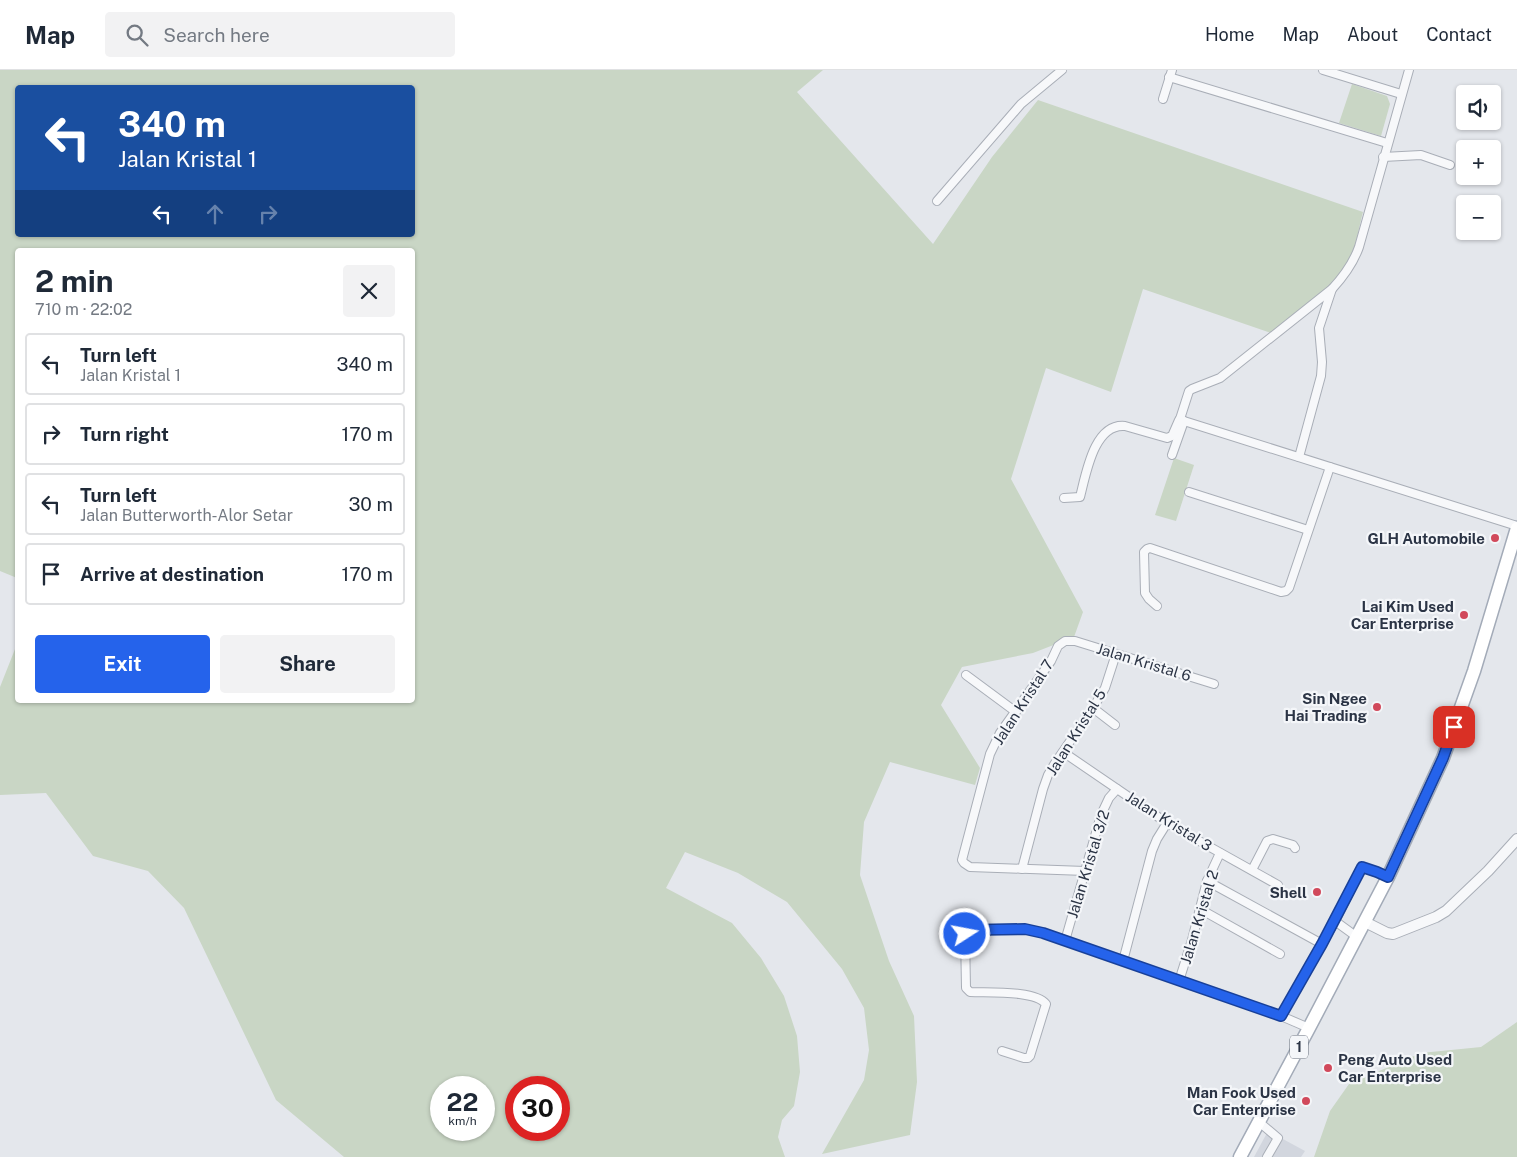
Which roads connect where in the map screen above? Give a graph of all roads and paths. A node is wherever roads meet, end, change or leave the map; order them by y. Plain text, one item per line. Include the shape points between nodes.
1 (1062, 70) edge
2 (1323, 70) edge
3 (1408, 70) edge
4 (1170, 74) edge
5 (1401, 94) junction
6 (1163, 99) dead end
7 (1387, 143) junction
8 (1383, 157) junction
9 (1450, 165) dead end
10 (938, 201) dead end
11 (1332, 289) junction
12 (1182, 420) junction
13 (1172, 455) dead end
14 (1299, 457) junction
15 (1330, 467) junction
16 (1189, 492) dead end
17 (1064, 498) dead end
18 (1517, 527) edge
19 (1308, 530) junction
20 (1157, 606) dead end
21 (1075, 641) joint
22 (1116, 654) junction
23 (966, 675) dead end
24 (1214, 684) dead end
25 (1093, 708) junction
26 (1016, 712) junction
27 (1115, 725) dead end
28 (1063, 752) junction
29 (1116, 789) junction
30 (1168, 823) junction
31 (1517, 839) edge
32 (1295, 848) dead end
33 (1220, 853) junction
34 (1022, 869) junction
35 (1252, 870) junction
36 (1085, 871) junction
37 (1388, 877) junction
38 (1207, 881) junction
39 (1278, 885) dead end
40 (1200, 909) junction
41 (1335, 921) junction
42 (1365, 922) junction
43 (1357, 937) junction
44 (1065, 941) junction
45 (1322, 944) junction
46 (1280, 954) dead end
47 (1123, 961) junction
48 (1179, 981) junction
49 (1281, 1016) junction
50 (1309, 1028) junction
51 (1002, 1051) dead end
52 (1259, 1122) junction
53 (1240, 1157) edge
54 (1268, 1157) edge

1 - 10 street via 1021,104
2 - 5 street
3 - 5 street
4 - 6 street
4 - 7 street
5 - 7 street
7 - 8 street
8 - 9 street via 1416,154
8 - 11 street via 1355,257 1343,278
11 - 12 street via 1220,378 1192,389
11 - 14 street via 1319,328 1321,376
12 - 13 street
12 - 14 street
12 - 17 street via 1170,438 1119,425 1107,430 1090,459 1080,497
14 - 15 street
15 - 18 street
15 - 19 street
16 - 19 street
18 - 37 main road, 1 via 1466,698 1443,758
19 - 20 street via 1289,588 1281,592 1147,549 1144,552 1144,590
21 - 22 street, Jalan Kristal 6
21 - 26 street, Jalan Kristal 7 via 1065,641 1058,646 1051,662
22 - 24 street, Jalan Kristal 6
22 - 25 street, Jalan Kristal 5 via 1105,688
23 - 26 street
25 - 27 street
25 - 28 street, Jalan Kristal 5
26 - 34 street, Jalan Kristal 7 via 1000,733 990,754 962,857 970,867
28 - 29 street, Jalan Kristal 3
28 - 34 street, Jalan Kristal 5 via 1043,789
29 - 30 street, Jalan Kristal 3
29 - 36 street, Jalan Kristal 3/2 via 1101,815
30 - 33 street, Jalan Kristal 3
30 - 47 street via 1152,851
31 - 42 street via 1488,872 1436,917 1393,934
32 - 35 street via 1270,839
33 - 35 street, Jalan Kristal 3
33 - 38 street, Jalan Kristal 2
34 - 36 street
35 - 39 street, Jalan Kristal 3
36 - 44 street, Jalan Kristal 3/2
37 - 41 street via 1362,867
37 - 42 main road, 1
38 - 40 street, Jalan Kristal 2
38 - 45 street
40 - 46 street
40 - 48 street, Jalan Kristal 2
41 - 43 street
41 - 45 street
42 - 43 main road, 1
43 - 50 main road, 1
44 - 47 street
44 - 51 street via 1025,929 966,931 967,991 1025,994 1046,1004 1030,1056 1024,1058
45 - 49 street
47 - 48 street
48 - 49 street
49 - 50 street
50 - 52 main road, 1
52 - 53 main road, 1
52 - 54 street via 1278,1138

